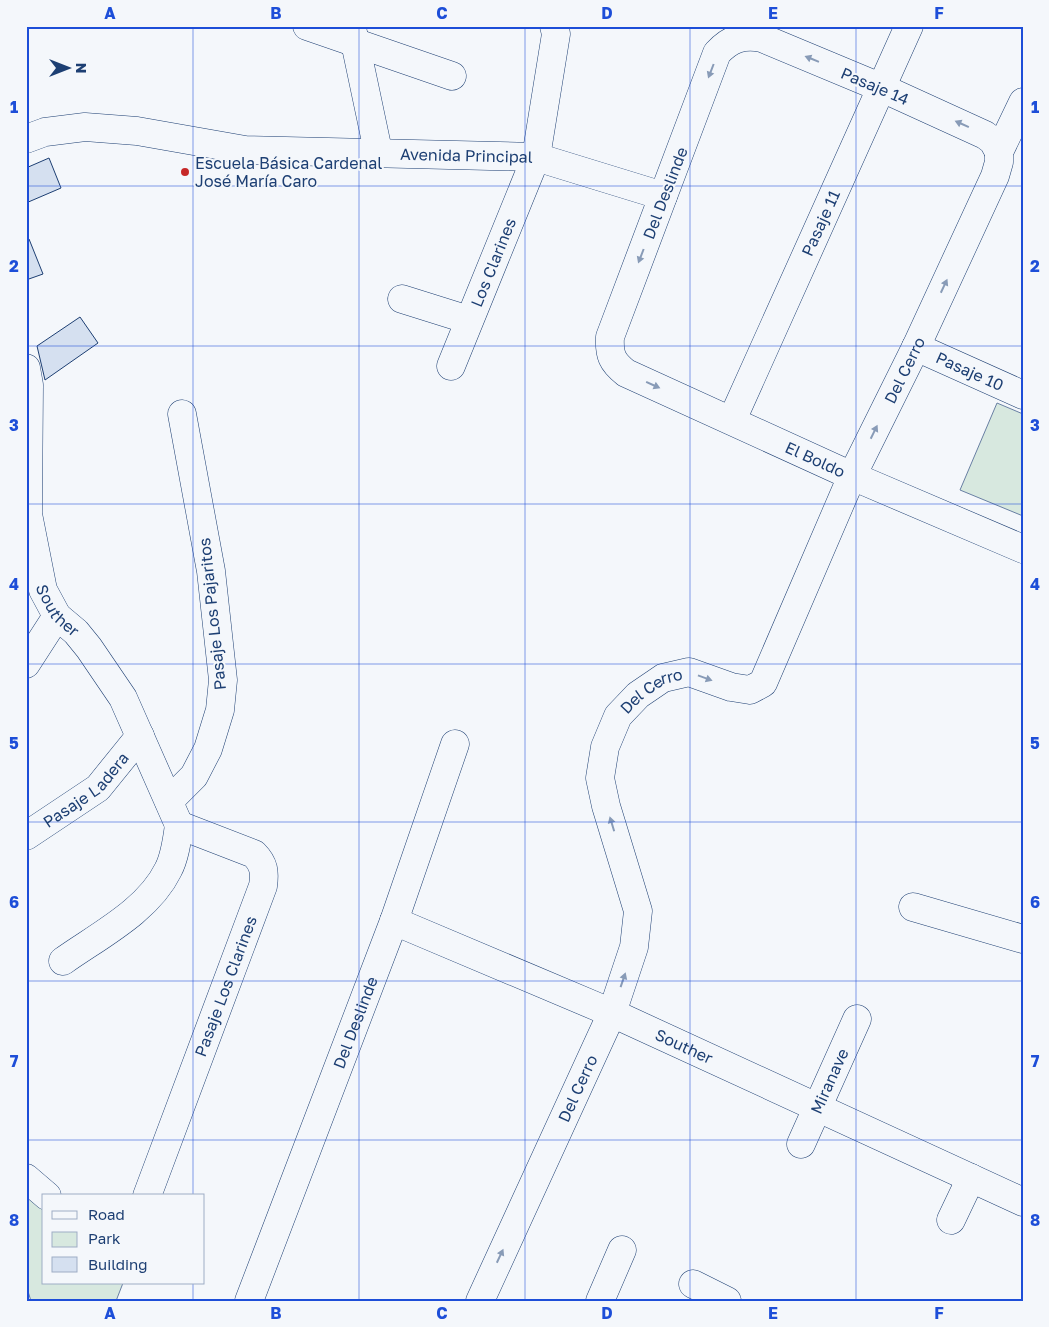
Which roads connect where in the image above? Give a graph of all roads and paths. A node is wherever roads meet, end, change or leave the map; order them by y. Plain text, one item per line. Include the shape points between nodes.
1 (307, 26) edge
2 (554, 26) edge
3 (909, 26) edge
4 (354, 34) edge
5 (741, 37) joint
6 (452, 76) dead end
7 (882, 88) junction
8 (1023, 102) edge
9 (26, 139) edge
10 (378, 151) junction
11 (999, 152) junction
12 (536, 157) junction
13 (663, 196) junction
14 (402, 299) dead end
15 (469, 320) junction
16 (916, 347) junction
17 (612, 360) joint
18 (451, 366) dead end
19 (26, 368) edge
20 (1020, 388) edge
21 (182, 414) dead end
22 (732, 420) junction
23 (852, 476) junction
24 (1023, 549) edge
25 (58, 616) junction
26 (26, 664) edge
27 (140, 736) junction
28 (455, 744) dead end
29 (174, 813) junction
30 (26, 836) edge
31 (913, 907) dead end
32 (394, 921) junction
33 (1023, 939) edge
34 (63, 961) dead end
35 (612, 1013) junction
36 (857, 1019) dead end
37 (818, 1108) junction
38 (801, 1144) dead end
39 (26, 1178) edge
40 (971, 1178) junction
41 (45, 1194) edge
42 (148, 1194) edge
43 (1023, 1202) edge
44 (951, 1220) dead end
45 (622, 1250) dead end
46 (692, 1284) dead end
47 (249, 1301) edge
48 (480, 1301) edge
49 (600, 1301) edge
50 (727, 1301) edge

1 - 4 street
2 - 12 street, Los Clarines via 556,34
3 - 7 street, Pasaje 11
4 - 6 street
4 - 10 street
7 -> 5 street, Pasaje 14 via 762,38
5 -> 13 street, Del Deslinde via 726,43 717,53
11 -> 7 street, Pasaje 14 via 985,134
7 - 22 street, Pasaje 11
8 - 11 street, Del Cerro
9 - 10 street, Avenida Principal via 45,132 86,128 137,131 245,150
10 - 12 street, Avenida Principal
16 -> 11 street, Del Cerro via 995,176
12 - 13 street, Avenida Principal
12 - 15 street, Los Clarines
13 -> 17 street, Del Deslinde via 610,337
14 - 15 street
15 - 18 street, Los Clarines
16 - 20 street, Pasaje 10
23 -> 16 street, Del Cerro
17 -> 22 street, El Boldo via 626,373
19 - 25 street, Souther via 29,385 28,514 43,590
21 - 29 street, Pasaje Los Pajaritos via 211,571 223,680 220,710 208,749
22 - 23 street, El Boldo
23 - 24 street, El Boldo
35 -> 23 street, Del Cerro via 638,928 638,911 600,778 605,747 618,716 638,695 662,678 689,672 750,690 763,683
25 - 26 street
25 - 27 street, Souther via 76,632 105,669 123,698
27 - 29 street, Souther
27 - 30 street, Pasaje Ladera via 98,788
28 - 32 street, Del Deslinde
29 - 34 street via 168,870 154,891 128,915
29 - 42 street, Pasaje Los Clarines via 254,854 262,862 265,875
31 - 33 street
32 - 35 street, Souther
32 - 47 street, Del Deslinde
35 - 37 street, Souther
48 -> 35 street, Del Cerro
36 - 37 street, Miranave
37 - 38 street, Miranave
37 - 40 street, Souther
39 - 41 street
40 - 43 street, Souther
40 - 44 street
45 - 49 street
46 - 50 street

